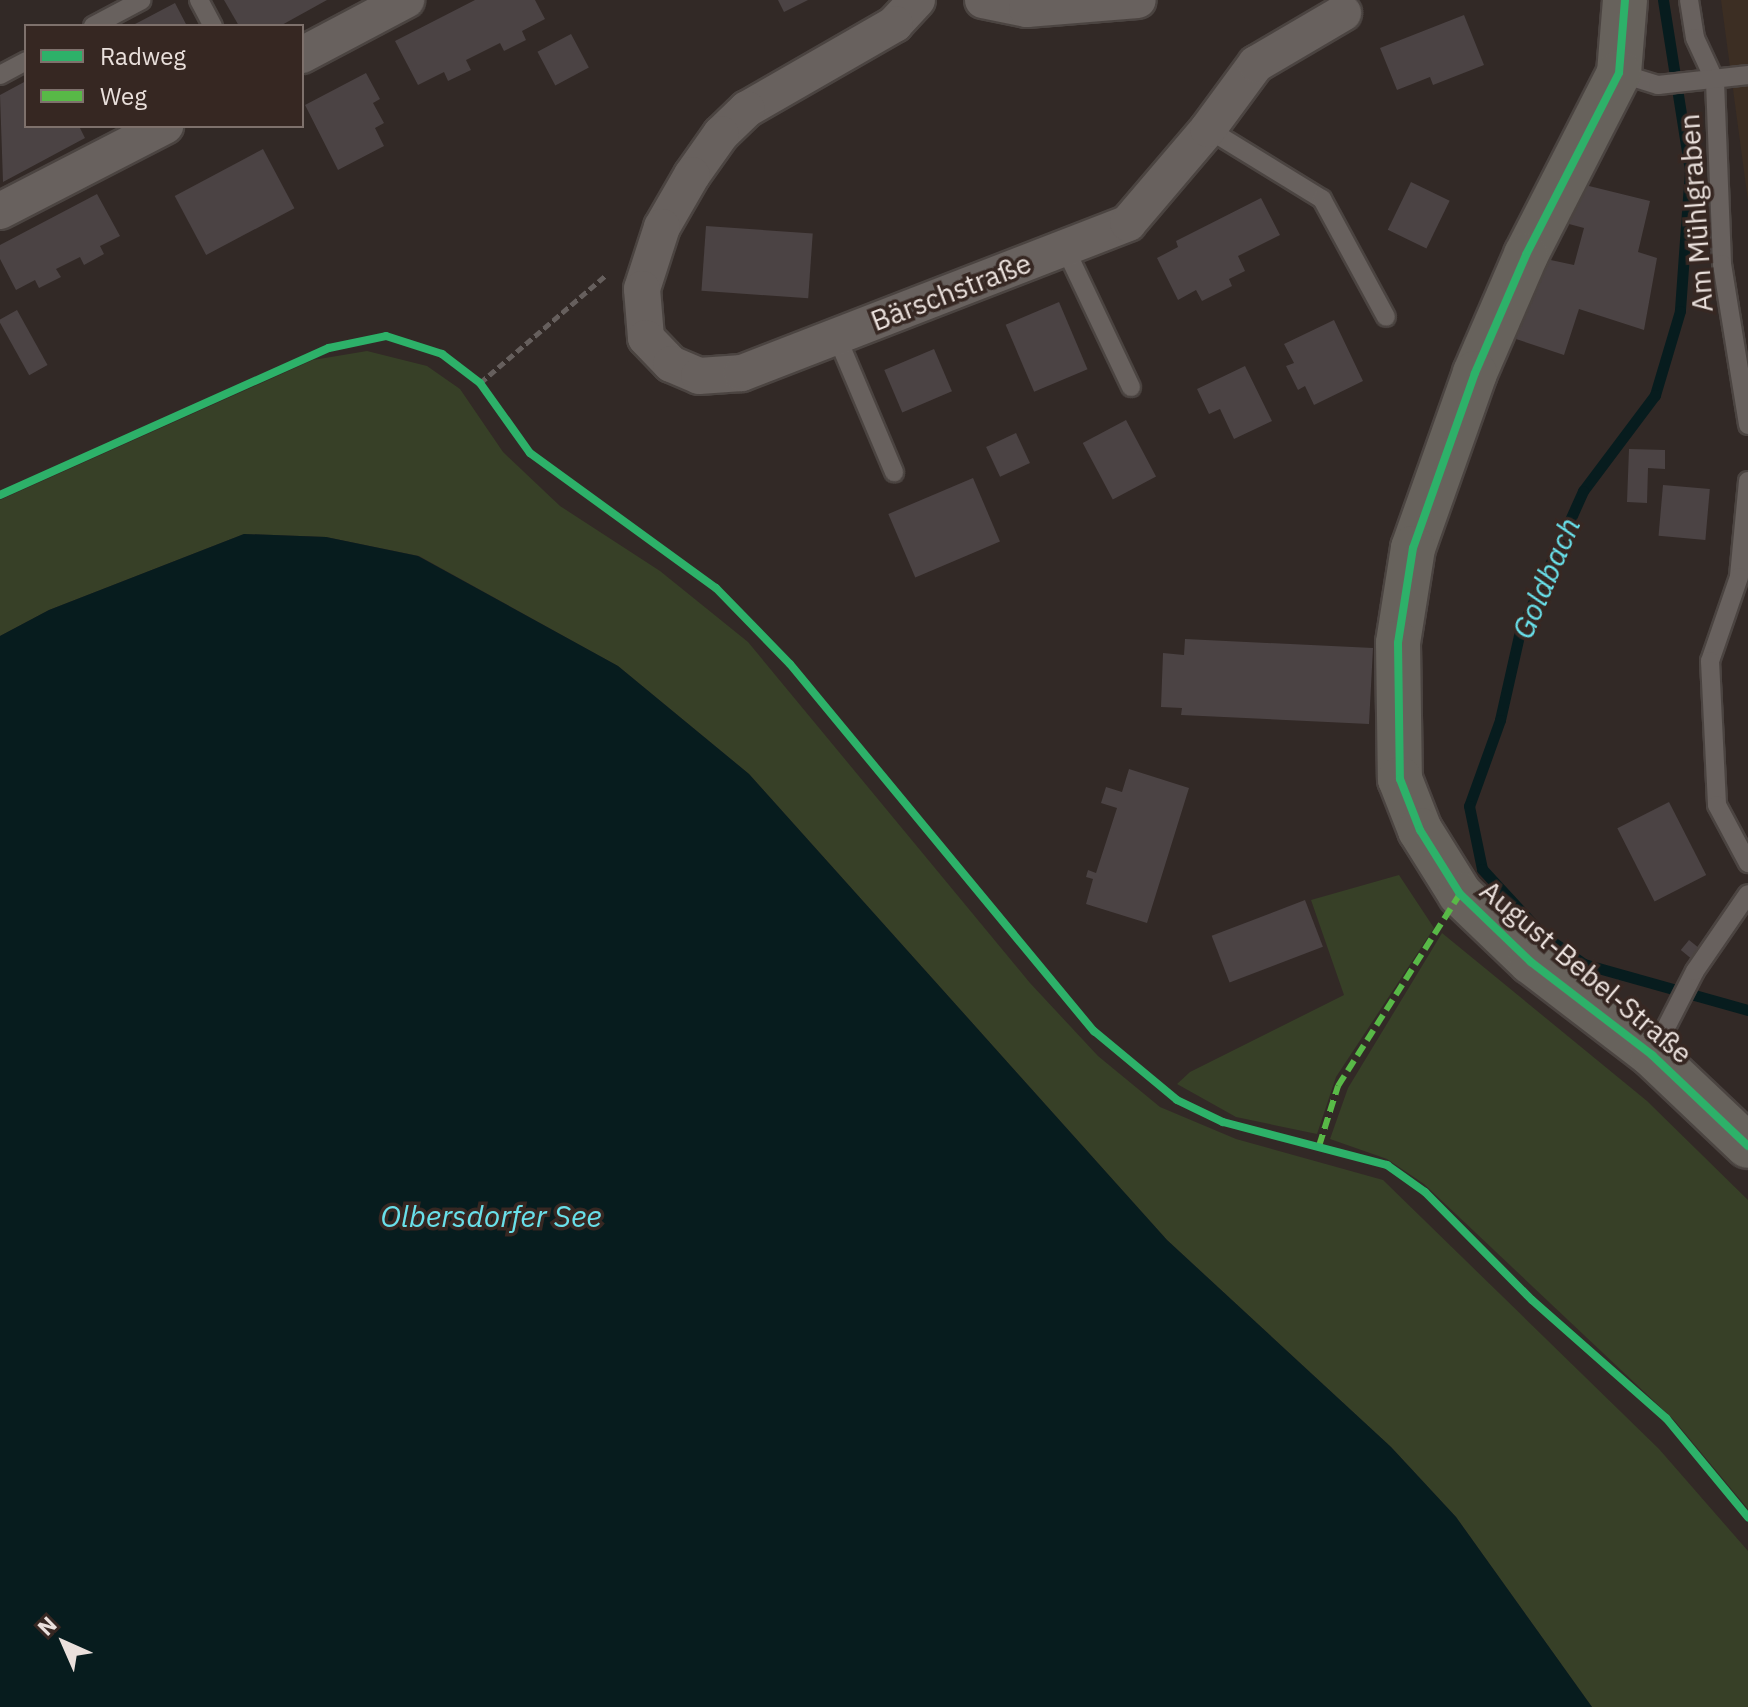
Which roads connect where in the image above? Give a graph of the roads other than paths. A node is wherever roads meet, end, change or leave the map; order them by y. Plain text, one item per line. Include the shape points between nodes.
1 (142, 0) edge
2 (199, 0) edge
3 (917, 0) edge
4 (983, 0) edge
5 (1138, 0) edge
6 (1625, 0) edge
7 (1689, 0) edge
8 (393, 3) edge
9 (1343, 13) dead end
10 (97, 24) edge
11 (212, 24) edge
12 (304, 54) edge
13 (24, 62) edge
14 (0, 75) edge
15 (1748, 75) edge
16 (1638, 79) junction
17 (1715, 81) junction
18 (156, 128) edge
19 (1208, 129) junction
20 (117, 137) edge
21 (2, 205) edge
22 (1065, 248) junction
23 (1386, 317) dead end
24 (837, 337) junction
25 (1131, 387) dead end
26 (1748, 425) edge
27 (894, 472) dead end
28 (1748, 481) edge
29 (1748, 863) edge
30 (1748, 894) edge
31 (1652, 1055) junction
32 (1748, 1146) edge

1 - 10 lane
2 - 11 lane
3 - 24 street, Bärschstraße via 895,24 731,122 662,227 642,289 646,338 671,364 699,376 742,373
4 - 5 street via 1027,9
6 - 16 street, August-Bebel-Straße
7 - 17 lane, Am Mühlgraben via 1695,38
8 - 12 street
9 - 19 street, Bärschstraße via 1256,64
13 - 14 lane
15 - 17 lane
16 - 17 lane
16 - 31 street, August-Bebel-Straße via 1509,294 1413,548 1398,643 1396,729 1400,779 1410,808 1437,863 1460,894 1531,962
17 - 26 lane, Am Mühlgraben via 1722,264
18 - 20 street
19 - 22 street, Bärschstraße via 1128,223
19 - 23 lane via 1322,199
20 - 21 street
22 - 24 street, Bärschstraße
22 - 25 lane, Bärschstraße
24 - 27 lane, Bärschstraße
28 - 29 lane via 1739,577 1710,661 1717,805
30 - 31 lane via 1695,971
31 - 32 street, August-Bebel-Straße

